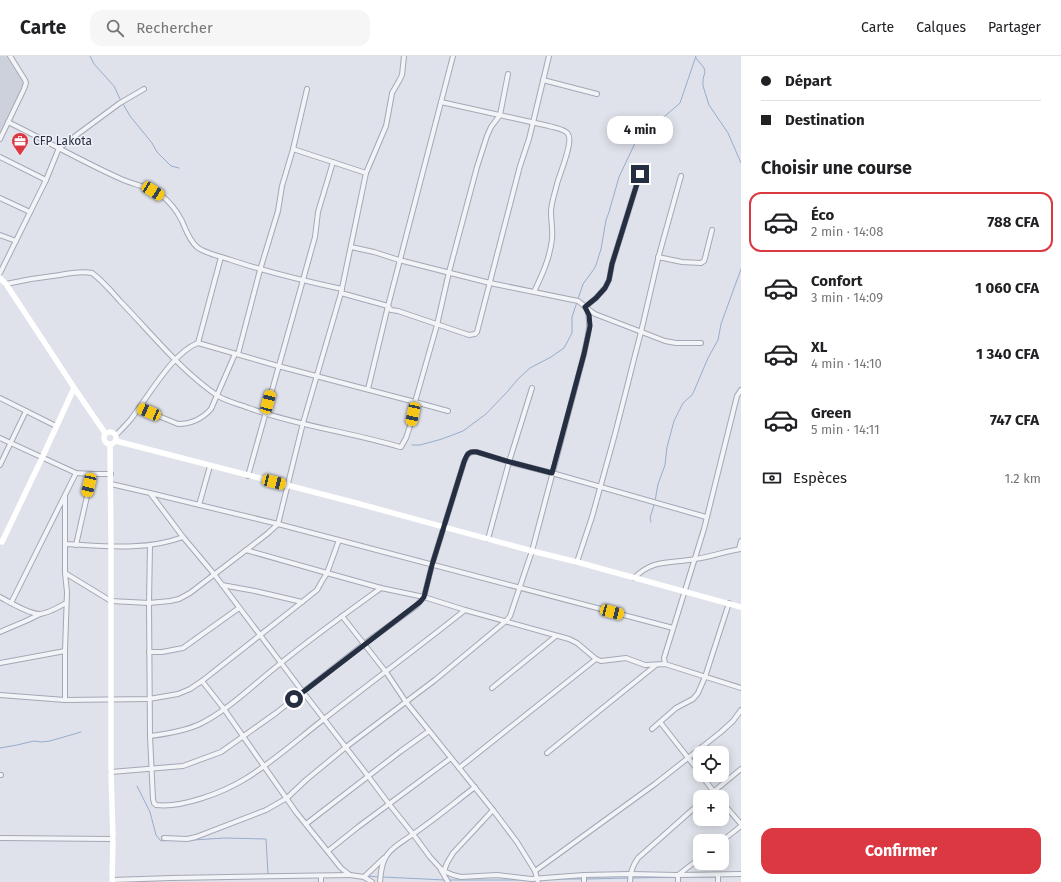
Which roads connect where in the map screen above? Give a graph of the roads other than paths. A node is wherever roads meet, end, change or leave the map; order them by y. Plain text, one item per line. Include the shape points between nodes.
1 (10, 56) edge
2 (404, 56) edge
3 (453, 56) edge
4 (549, 56) edge
5 (508, 74) dead end
6 (543, 80) junction
7 (144, 89) dead end
8 (307, 89) dead end
9 (597, 94) dead end
10 (441, 102) junction
11 (500, 115) junction
12 (8, 122) junction
13 (533, 122) junction
14 (0, 139) edge
15 (59, 148) junction
16 (293, 149) junction
17 (0, 157) edge
18 (333, 162) junction
19 (366, 173) junction
20 (640, 174) dead end
21 (680, 176) dead end
22 (46, 180) junction
23 (0, 198) edge
24 (30, 212) junction
25 (712, 230) dead end
26 (0, 235) edge
27 (16, 242) junction
28 (351, 246) junction
29 (221, 257) junction
30 (658, 258) junction
31 (400, 260) junction
32 (260, 270) junction
33 (449, 272) junction
34 (0, 273) edge
35 (0, 278) edge
36 (303, 280) junction
37 (490, 283) junction
38 (6, 284) junction
39 (342, 291) junction
40 (534, 292) junction
41 (388, 306) junction
42 (586, 308) junction
43 (437, 325) junction
44 (641, 332) junction
45 (198, 343) junction
46 (701, 343) dead end
47 (236, 354) junction
48 (176, 360) junction
49 (278, 366) junction
50 (316, 376) junction
51 (74, 388) junction
52 (532, 388) dead end
53 (368, 389) junction
54 (741, 390) edge
55 (217, 395) junction
56 (0, 398) edge
57 (415, 402) junction
58 (139, 408) junction
59 (26, 411) junction
60 (448, 411) dead end
61 (265, 414) junction
62 (303, 423) junction
63 (56, 426) junction
64 (105, 434) junction
65 (0, 438) edge
66 (114, 440) junction
67 (11, 443) junction
68 (42, 458) junction
69 (510, 462) junction
70 (0, 465) edge
71 (210, 466) junction
72 (76, 473) junction
73 (552, 473) junction
74 (92, 474) junction
75 (111, 474) junction
76 (248, 476) junction
77 (111, 484) junction
78 (288, 486) junction
79 (600, 487) junction
80 (150, 493) junction
81 (65, 495) junction
82 (199, 505) junction
83 (706, 517) junction
84 (278, 524) junction
85 (444, 527) junction
86 (183, 537) junction
87 (488, 539) junction
88 (340, 540) junction
89 (741, 541) edge
90 (1, 543) edge
91 (66, 544) junction
92 (76, 545) junction
93 (150, 545) junction
94 (111, 546) junction
95 (740, 549) edge
96 (246, 550) junction
97 (532, 551) junction
98 (694, 560) junction
99 (577, 562) junction
100 (432, 565) junction
101 (65, 572) junction
102 (214, 574) junction
103 (327, 574) junction
104 (634, 578) junction
105 (222, 585) junction
106 (381, 588) junction
107 (520, 588) junction
108 (685, 592) junction
109 (0, 597) edge
110 (424, 597) junction
111 (111, 601) junction
112 (302, 602) junction
113 (11, 603) junction
114 (66, 603) junction
115 (149, 603) junction
116 (729, 603) junction
117 (741, 606) edge
118 (239, 608) junction
119 (465, 610) junction
120 (40, 614) junction
121 (342, 616) junction
122 (506, 621) junction
123 (673, 628) junction
124 (0, 632) edge
125 (260, 635) junction
126 (556, 636) junction
127 (364, 644) junction
128 (65, 651) junction
129 (149, 652) junction
130 (596, 659) junction
131 (281, 662) junction
132 (0, 663) edge
133 (665, 664) junction
134 (656, 665) junction
135 (386, 672) junction
136 (705, 677) junction
137 (202, 681) junction
138 (492, 688) dead end
139 (741, 688) edge
140 (303, 692) junction
141 (0, 696) edge
142 (149, 699) junction
143 (65, 700) junction
144 (111, 700) junction
145 (406, 702) junction
146 (224, 709) junction
147 (741, 710) edge
148 (324, 719) junction
149 (660, 722) junction
150 (652, 729) dead end
151 (429, 731) junction
152 (150, 736) junction
153 (244, 737) junction
154 (346, 747) junction
155 (547, 753) dead end
156 (451, 758) junction
157 (688, 758) junction
158 (693, 764) edge
159 (265, 766) junction
160 (459, 768) junction
161 (152, 769) junction
162 (741, 769) edge
163 (111, 772) junction
164 (368, 776) junction
165 (475, 787) junction
166 (714, 790) edge
167 (287, 798) junction
168 (389, 804) junction
169 (693, 809) edge
170 (493, 810) junction
171 (729, 810) edge
172 (306, 824) junction
173 (741, 825) edge
174 (413, 834) junction
175 (729, 835) edge
176 (0, 838) edge
177 (164, 838) dead end
178 (113, 839) junction
179 (328, 851) junction
180 (387, 856) junction
181 (693, 863) edge
182 (443, 870) junction
183 (534, 871) junction
184 (630, 874) junction
185 (741, 874) edge
186 (350, 875) junction
187 (584, 875) junction
188 (678, 875) junction
189 (718, 875) junction
190 (321, 876) junction
191 (265, 877) junction
192 (364, 877) junction
193 (538, 880) edge
194 (112, 881) edge
195 (265, 882) edge
196 (321, 882) edge
197 (372, 882) edge
198 (380, 882) edge
199 (448, 882) edge
200 (584, 882) edge
201 (630, 882) edge
202 (678, 882) edge
203 (718, 882) edge

1 - 12 street via 26,83
2 - 19 street via 402,75 391,99 386,126
3 - 10 street
4 - 6 street
5 - 11 street
6 - 9 street
6 - 13 street
7 - 15 street via 120,103
8 - 16 street
10 - 11 street
10 - 31 street
11 - 13 street
11 - 33 street via 491,127 480,155
12 - 14 street
12 - 15 street
13 - 37 street
13 - 40 street via 563,130 568,134 570,141 552,206 550,253
15 - 22 street
15 - 29 street via 120,179 161,196 177,212 192,243
16 - 18 street
16 - 32 street
17 - 22 street
18 - 19 street
18 - 36 street via 318,212 315,236
19 - 28 street
20 - 42 street via 609,280
21 - 30 street
22 - 24 street
23 - 24 street
24 - 27 street
25 - 30 street via 706,258 701,263
26 - 27 street
27 - 34 street
28 - 31 street
28 - 39 street
29 - 32 street
29 - 45 street
30 - 44 street
31 - 33 street
31 - 41 street
32 - 36 street
32 - 47 street
33 - 37 street
33 - 43 street
35 - 38 main road
36 - 39 street
36 - 49 street
37 - 40 street
37 - 43 street via 475,334 469,336
38 - 48 street via 66,274 92,273
38 - 51 main road
39 - 41 street
39 - 50 street
40 - 42 street via 578,301
41 - 43 street via 392,310
41 - 53 street
42 - 44 street
42 - 73 street via 590,326
43 - 57 street
44 - 46 street via 665,341
44 - 79 street
45 - 47 street
45 - 48 street via 192,345
47 - 49 street
47 - 55 street
48 - 55 street
48 - 58 street
49 - 50 street
49 - 61 street
50 - 53 street
50 - 62 street
51 - 63 main road
51 - 64 main road
52 - 69 street
53 - 57 street
54 - 83 street via 737,396
55 - 58 street via 205,416 185,424 178,424
55 - 61 street
56 - 59 street
57 - 60 street
57 - 62 street via 406,438 400,448
58 - 66 street
59 - 63 street
59 - 67 street
61 - 62 street
61 - 76 street
62 - 78 street
63 - 68 main road
64 - 66 main road via 113,432
64 - 66 main road via 104,440 107,443
65 - 67 street
66 - 71 main road
66 - 75 main road
67 - 68 street
67 - 70 street
68 - 72 street
68 - 90 main road
69 - 73 street
69 - 85 street via 477,452 468,454
69 - 87 street
71 - 76 main road
71 - 82 street
72 - 74 street
72 - 81 street
73 - 79 street
73 - 97 street
74 - 75 street
74 - 92 street
75 - 77 main road
76 - 78 main road
77 - 80 street
77 - 94 main road
78 - 84 street
78 - 85 main road
79 - 83 street
79 - 99 street
80 - 82 street
80 - 86 street
81 - 91 street
81 - 113 street
82 - 84 street
83 - 98 street
84 - 88 street
84 - 96 street
85 - 87 main road
85 - 100 street
86 - 93 street
86 - 102 street
87 - 97 main road
88 - 100 street
88 - 103 street
89 - 95 street
91 - 92 street
91 - 101 street
92 - 94 street
93 - 94 street
93 - 115 street
94 - 111 main road
95 - 98 street
96 - 102 street
96 - 103 street
97 - 99 main road
97 - 107 street
98 - 104 street via 655,564 639,572
98 - 108 street
99 - 104 main road
100 - 107 street
100 - 110 street
101 - 111 street
101 - 114 street
102 - 105 street
102 - 115 street via 190,593 179,598
103 - 106 street
103 - 112 street via 317,590
104 - 108 main road
105 - 112 street
105 - 118 street
106 - 110 street
106 - 121 street
107 - 122 street
107 - 123 street
108 - 116 main road
108 - 123 street
109 - 113 street
110 - 119 street
110 - 127 street via 416,606
111 - 115 street
111 - 144 main road
112 - 125 street
113 - 120 street
114 - 120 street
114 - 128 street
115 - 129 street
116 - 117 main road
116 - 136 street
118 - 125 street
118 - 129 street via 183,648
119 - 122 street
119 - 135 street
120 - 124 street
121 - 127 street
121 - 131 street
122 - 126 street
122 - 145 street
123 - 133 street via 664,658
125 - 131 street
125 - 137 street
126 - 130 street via 577,643
126 - 138 street
127 - 135 street
127 - 140 street
128 - 132 street
128 - 143 street
129 - 142 street
130 - 134 street via 601,661 626,658 645,665
130 - 160 street
131 - 140 street
131 - 146 street
133 - 134 street
133 - 136 street
134 - 155 street
135 - 145 street
135 - 148 street
136 - 139 street
136 - 149 street via 693,699 676,708
137 - 142 street via 178,694
137 - 146 street
140 - 148 street
140 - 153 street
141 - 143 street
142 - 144 street
142 - 152 street
143 - 144 street
144 - 163 main road
145 - 151 street
145 - 154 street
146 - 152 street via 200,724
146 - 153 street
147 - 157 street via 721,732
148 - 154 street
148 - 159 street
149 - 150 street
149 - 157 street
151 - 156 street
151 - 164 street
152 - 161 street
153 - 159 street
153 - 161 street via 221,752 184,766
154 - 164 street
154 - 167 street
156 - 160 street
156 - 168 street
157 - 158 street
157 - 183 street
159 - 161 street via 244,780 209,796 178,804 160,805 154,803
159 - 167 street
160 - 165 street
161 - 163 street
162 - 166 street
163 - 178 main road
164 - 168 street
164 - 172 street
165 - 170 street
165 - 174 street
167 - 172 street
167 - 177 street via 266,810 196,837
168 - 174 street
168 - 179 street
169 - 184 street via 638,858
170 - 182 street via 453,853
170 - 183 street via 517,842
171 - 173 street
172 - 179 street
173 - 175 street
174 - 180 street via 392,849
174 - 182 street
176 - 178 street
178 - 194 main road
179 - 186 street
180 - 192 street
180 - 198 street via 383,863
181 - 188 street
182 - 193 street via 461,877 497,875
182 - 199 street
183 - 193 street
184 - 187 street
184 - 188 street
184 - 201 street
185 - 189 street
186 - 190 street
186 - 192 street
187 - 193 street
187 - 200 street
188 - 189 street
188 - 202 street
189 - 203 street
190 - 191 street
190 - 196 street
191 - 194 street
191 - 195 street
192 - 197 street

